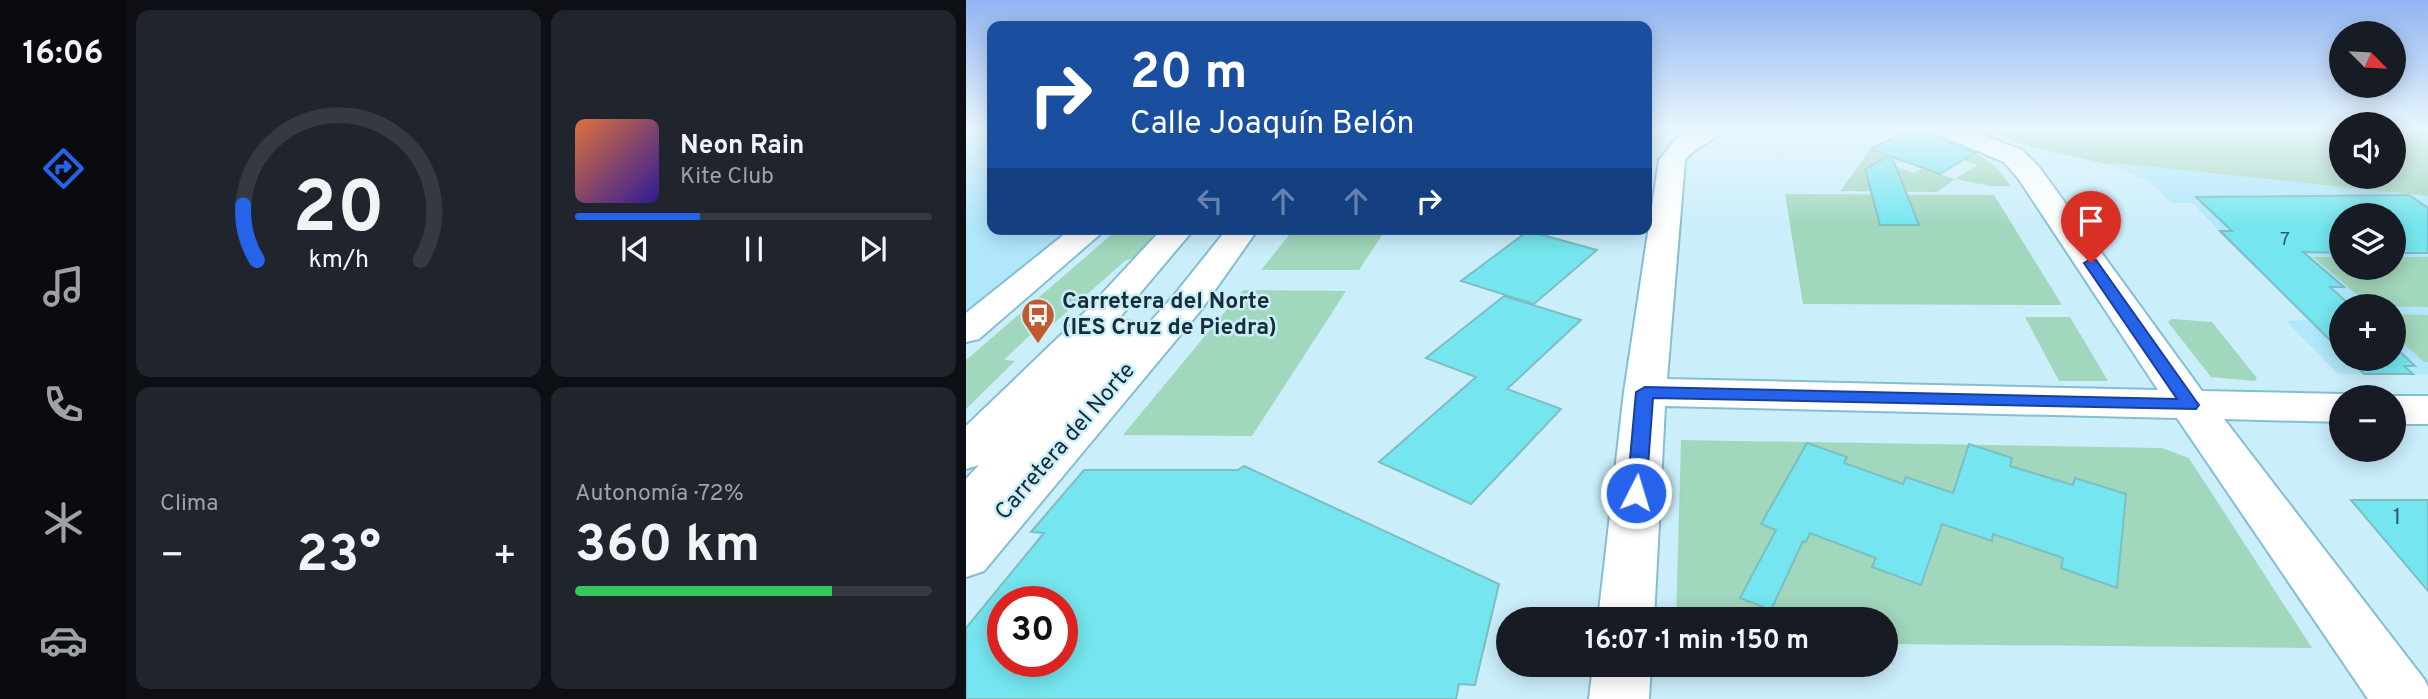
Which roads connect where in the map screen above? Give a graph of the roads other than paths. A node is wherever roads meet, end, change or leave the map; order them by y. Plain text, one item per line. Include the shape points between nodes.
1 (1672, 161) edge
2 (2017, 161) edge
3 (1084, 235) edge
4 (1174, 235) edge
5 (1212, 235) edge
6 (1238, 235) edge
7 (966, 331) edge
8 (1645, 392) junction
9 (2190, 405) junction
10 (2329, 408) edge
11 (2406, 410) edge
12 (2428, 411) edge
13 (966, 453) edge
14 (966, 510) edge
15 (966, 556) edge
16 (1627, 607) edge
17 (1621, 677) edge
18 (1619, 699) edge
19 (2403, 699) edge

1 - 8 street
2 - 9 street
3 - 7 street
4 - 13 street via 1098,320
5 - 14 street, Carretera del Norte
6 - 15 street, Carretera del Norte via 1179,312
8 - 9 street
8 - 16 street
9 - 10 street
9 - 19 street
11 - 12 street
17 - 18 street

